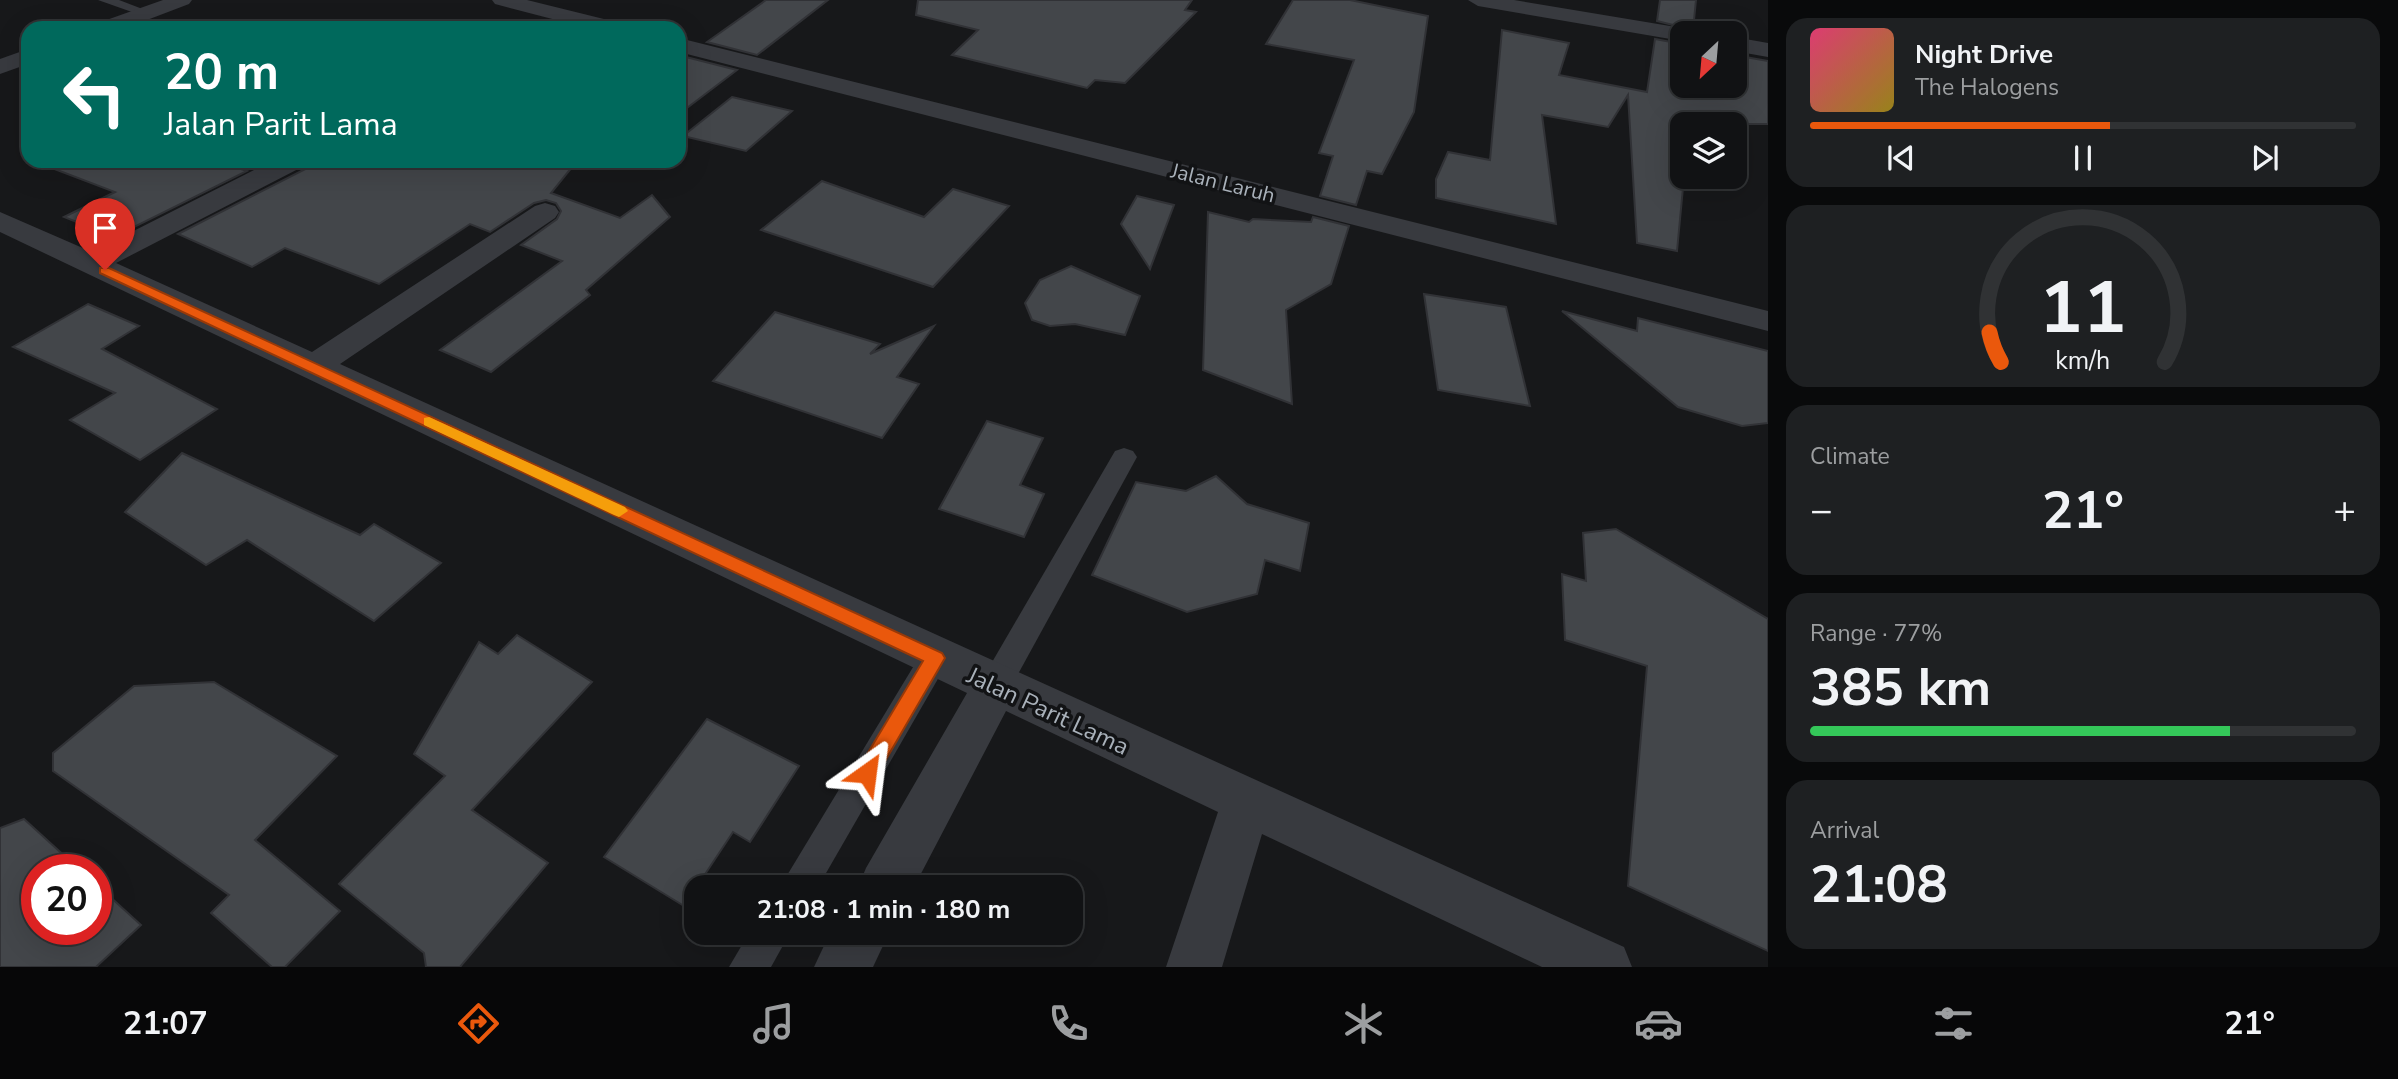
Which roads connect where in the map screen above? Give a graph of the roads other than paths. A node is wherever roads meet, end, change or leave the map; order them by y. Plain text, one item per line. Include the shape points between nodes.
1 (104, 0) edge
2 (182, 0) edge
3 (502, 0) edge
4 (1478, 0) edge
5 (146, 13) junction
6 (127, 21) edge
7 (584, 21) edge
8 (1670, 33) edge
9 (1747, 46) edge
10 (686, 47) edge
11 (1768, 50) edge
12 (21, 59) edge
13 (0, 67) edge
14 (279, 168) edge
15 (545, 212) dead end
16 (0, 221) edge
17 (91, 264) junction
18 (1768, 321) edge
19 (312, 367) junction
20 (1124, 457) dead end
21 (935, 658) junction
22 (995, 686) junction
23 (1245, 803) junction
24 (805, 875) edge
25 (892, 875) edge
26 (763, 945) edge
27 (854, 945) edge
28 (748, 967) edge
29 (842, 967) edge
30 (1194, 967) edge
31 (1604, 967) edge

1 - 5 lane
2 - 5 street
3 - 7 street
4 - 8 street
5 - 6 street
9 - 11 street
10 - 18 street, Jalan Laruh
12 - 13 street
14 - 17 street
15 - 19 street
16 - 17 street, Jalan Parit Lama
17 - 19 street, Jalan Parit Lama
19 - 21 street, Jalan Parit Lama
20 - 22 lane
21 - 22 street, Jalan Parit Lama
21 - 24 lane
22 - 23 street, Jalan Parit Lama
22 - 25 street
23 - 30 street
23 - 31 street, Jalan Parit Lama
26 - 28 lane
27 - 29 street

